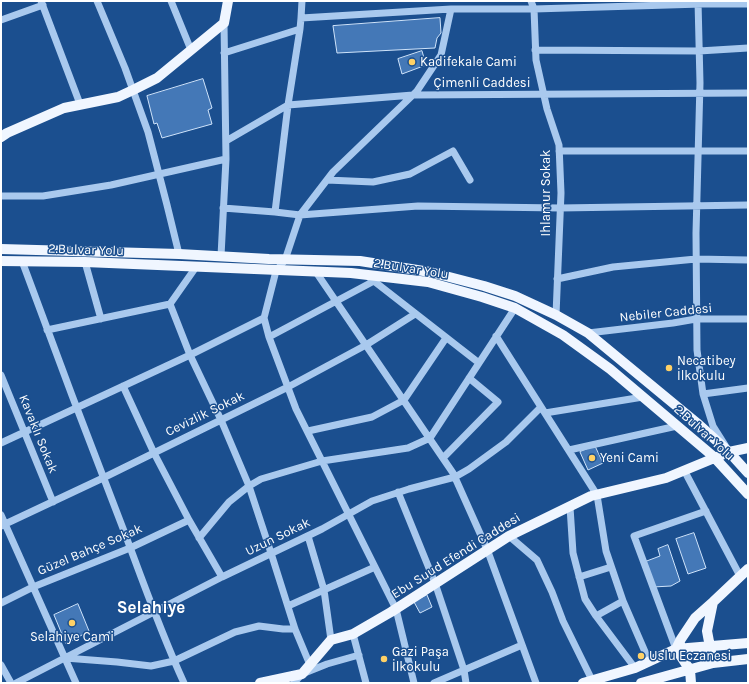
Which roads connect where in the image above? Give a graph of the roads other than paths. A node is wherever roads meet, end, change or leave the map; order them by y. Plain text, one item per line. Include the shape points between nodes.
1 (97, 1) edge
2 (171, 1) edge
3 (228, 1) edge
4 (302, 1) edge
5 (531, 1) edge
6 (42, 3) edge
7 (698, 3) edge
8 (748, 4) edge
9 (534, 9) junction
10 (451, 10) junction
11 (301, 18) junction
12 (1, 20) edge
13 (224, 23) junction
14 (300, 29) junction
15 (748, 48) edge
16 (192, 50) junction
17 (535, 50) junction
18 (699, 51) junction
19 (224, 53) junction
20 (133, 90) junction
21 (699, 93) junction
22 (748, 94) edge
23 (413, 95) junction
24 (544, 95) junction
25 (80, 104) junction
26 (288, 105) junction
27 (1, 137) edge
28 (226, 141) junction
29 (559, 151) junction
30 (698, 151) junction
31 (748, 151) edge
32 (226, 159) junction
33 (159, 174) junction
34 (327, 180) junction
35 (470, 180) dead end
36 (1, 196) edge
37 (748, 205) edge
38 (697, 206) junction
39 (223, 208) junction
40 (560, 208) junction
41 (275, 212) junction
42 (300, 215) junction
43 (1, 249) edge
44 (179, 254) junction
45 (220, 256) junction
46 (696, 259) junction
47 (285, 260) junction
48 (748, 260) edge
49 (1, 261) edge
50 (22, 261) junction
51 (85, 262) junction
52 (196, 267) junction
53 (276, 271) junction
54 (316, 272) junction
55 (370, 278) junction
56 (557, 279) junction
57 (336, 301) junction
58 (170, 304) junction
59 (515, 308) junction
60 (415, 314) junction
61 (556, 315) junction
62 (264, 318) junction
63 (101, 319) junction
64 (696, 319) junction
65 (748, 319) edge
66 (47, 330) junction
67 (588, 333) junction
68 (496, 336) junction
69 (269, 337) junction
70 (446, 338) junction
71 (366, 345) junction
72 (190, 354) junction
73 (479, 363) junction
74 (1, 375) edge
75 (469, 378) junction
76 (123, 386) junction
77 (288, 387) junction
78 (748, 388) edge
79 (703, 394) junction
80 (643, 397) junction
81 (404, 400) junction
82 (76, 408) junction
83 (543, 410) junction
84 (221, 420) junction
85 (677, 426) junction
86 (308, 431) junction
87 (25, 432) junction
88 (430, 438) junction
89 (1, 443) edge
90 (748, 448) edge
91 (569, 450) junction
92 (729, 452) junction
93 (154, 453) junction
94 (714, 457) junction
95 (443, 458) junction
96 (322, 461) junction
97 (684, 470) junction
98 (748, 473) edge
99 (455, 477) junction
100 (103, 478) junction
101 (249, 486) junction
102 (398, 492) junction
103 (748, 494) edge
104 (597, 495) junction
105 (53, 502) junction
106 (570, 507) junction
107 (706, 511) junction
108 (349, 514) junction
109 (1, 515) edge
110 (189, 520) junction
111 (3, 525) edge
112 (308, 536) junction
113 (509, 536) junction
114 (199, 538) junction
115 (130, 548) junction
116 (487, 549) junction
117 (271, 553) junction
118 (376, 567) junction
119 (611, 567) junction
120 (748, 568) edge
121 (740, 576) junction
122 (222, 577) junction
123 (580, 577) junction
124 (435, 583) junction
125 (33, 587) junction
126 (324, 590) junction
127 (623, 601) junction
128 (713, 602) junction
129 (1, 604) edge
130 (288, 606) junction
131 (396, 609) junction
132 (155, 612) junction
133 (596, 616) junction
134 (295, 629) junction
135 (353, 634) junction
136 (331, 640) junction
137 (748, 643) edge
138 (522, 645) junction
139 (710, 646) junction
140 (676, 649) junction
141 (359, 655) junction
142 (65, 658) junction
143 (748, 659) edge
144 (174, 661) junction
145 (649, 661) junction
146 (713, 663) junction
147 (1, 665) edge
148 (310, 665) junction
149 (635, 668) junction
150 (464, 670) junction
151 (690, 670) junction
152 (302, 674) junction
153 (587, 682) edge
154 (11, 683) edge
155 (16, 683) edge
156 (76, 683) edge
157 (184, 683) edge
158 (260, 683) edge
159 (294, 683) edge
160 (366, 683) edge
161 (414, 683) edge
162 (434, 683) edge
163 (466, 683) edge
164 (536, 683) edge
165 (641, 683) edge
166 (691, 683) edge

1 - 20 street
2 - 16 street
3 - 13 main road
4 - 11 street
5 - 9 street, Ihlamur Sokak
6 - 12 street
6 - 25 street
7 - 8 street
7 - 9 street
7 - 18 street
9 - 10 street
9 - 17 street, Ihlamur Sokak
10 - 11 street
10 - 23 street via 441,55
11 - 14 street
13 - 16 main road
13 - 19 street
14 - 19 street
14 - 26 street
15 - 18 street
16 - 20 main road via 157,78
17 - 18 street
17 - 24 street, Ihlamur Sokak
18 - 21 street
19 - 28 street
20 - 25 main road via 118,97
20 - 33 street
21 - 22 street, Çimenli Caddesi
21 - 24 street, Çimenli Caddesi
21 - 30 street
23 - 24 street, Çimenli Caddesi
23 - 26 street, Çimenli Caddesi
23 - 34 street
24 - 29 street, Ihlamur Sokak
25 - 27 main road via 64,108
26 - 28 street, Çimenli Caddesi
26 - 41 street
28 - 32 street
29 - 30 street
29 - 40 street, Ihlamur Sokak
30 - 31 street
30 - 38 street
32 - 33 street
32 - 39 street
33 - 36 street via 43,196
33 - 44 street
34 - 35 street via 373,182 410,174 453,151
34 - 42 street
37 - 38 street
38 - 40 street
38 - 46 street
39 - 41 street
39 - 45 street
40 - 42 street via 418,206
40 - 56 street, Ihlamur Sokak
41 - 42 street
42 - 47 street
43 - 44 main road, 2.Bulvar Yolu
44 - 45 main road, 2.Bulvar Yolu
45 - 47 main road, 2.Bulvar Yolu
46 - 48 street
46 - 56 street via 613,266
46 - 64 street
47 - 53 street
47 - 61 main road, 2.Bulvar Yolu via 360,261 430,272 515,296
49 - 50 main road, 2.Bulvar Yolu
50 - 51 main road, 2.Bulvar Yolu
50 - 66 street
51 - 52 main road, 2.Bulvar Yolu
51 - 63 street
52 - 53 main road, 2.Bulvar Yolu
52 - 58 street
53 - 54 main road, 2.Bulvar Yolu
53 - 62 street
54 - 55 main road, 2.Bulvar Yolu via 351,273
54 - 57 street
55 - 57 street
55 - 59 main road, 2.Bulvar Yolu via 428,282
55 - 60 street
56 - 61 street, Ihlamur Sokak
57 - 69 street
57 - 71 street
58 - 63 street
58 - 72 street
59 - 68 street
59 - 80 main road, 2.Bulvar Yolu via 563,335
60 - 70 street
60 - 71 street, Cevizlik Sokak
61 - 67 main road, 2.Bulvar Yolu
62 - 69 street
62 - 72 street
63 - 66 street
64 - 65 street, Nebiler Caddesi
64 - 67 street, Nebiler Caddesi
64 - 79 street
66 - 82 street
67 - 92 main road, 2.Bulvar Yolu
68 - 73 street
68 - 83 street
69 - 77 street
70 - 73 street
70 - 81 street
71 - 77 street, Cevizlik Sokak
71 - 81 street
72 - 76 street
72 - 84 street
73 - 75 street
74 - 87 street, Kavaklı Sokak
75 - 88 street
75 - 95 street via 498,402
76 - 82 street
76 - 93 street
77 - 84 street, Cevizlik Sokak
77 - 86 street
78 - 79 street
79 - 92 street via 713,426
80 - 83 street
80 - 85 main road, 2.Bulvar Yolu
81 - 86 street via 372,417
81 - 88 street
82 - 87 street
82 - 100 street
83 - 91 street
83 - 99 street, Uzun Sokak via 506,442
84 - 93 street, Cevizlik Sokak
84 - 101 street
85 - 91 street
85 - 94 main road, 2.Bulvar Yolu
86 - 96 street
87 - 89 street
87 - 105 street, Kavaklı Sokak
88 - 95 street
88 - 96 street via 408,448
90 - 92 main road, Ebu Suud Efendi Caddesi
91 - 104 street
92 - 94 main road, Ebu Suud Efendi Caddesi
92 - 98 main road, 2.Bulvar Yolu
93 - 100 street, Cevizlik Sokak
93 - 110 street
94 - 97 main road, Ebu Suud Efendi Caddesi
94 - 103 main road, 2.Bulvar Yolu
95 - 99 street
96 - 101 street via 260,479
96 - 108 street
97 - 104 main road, Ebu Suud Efendi Caddesi via 666,478
97 - 107 street
99 - 102 street, Uzun Sokak
99 - 116 street
100 - 105 street, Cevizlik Sokak
100 - 115 street
101 - 114 street via 229,502
101 - 117 street
102 - 108 street, Uzun Sokak via 372,501
102 - 124 street
104 - 106 main road, Ebu Suud Efendi Caddesi
104 - 119 street
105 - 111 street, Cevizlik Sokak
106 - 113 main road, Ebu Suud Efendi Caddesi
106 - 123 street via 573,553
107 - 121 street
107 - 140 street via 634,536
108 - 112 street, Uzun Sokak
108 - 118 street
109 - 111 street
110 - 114 street
110 - 115 street, Güzel Bahçe Sokak
111 - 125 street
112 - 117 street, Uzun Sokak
112 - 126 street
113 - 116 main road, Ebu Suud Efendi Caddesi
113 - 153 street via 537,560
114 - 122 street
115 - 125 street, Güzel Bahçe Sokak
115 - 132 street
116 - 124 main road, Ebu Suud Efendi Caddesi
116 - 138 street
117 - 122 street, Uzun Sokak
117 - 130 street
118 - 126 street
118 - 131 street
119 - 123 street
119 - 127 street
120 - 121 main road
121 - 128 main road
122 - 132 street, Uzun Sokak
123 - 133 street via 586,599
124 - 131 main road, Ebu Suud Efendi Caddesi
124 - 150 street
125 - 129 street, Güzel Bahçe Sokak
125 - 142 street
126 - 130 street
126 - 136 street
127 - 133 street
127 - 145 street
128 - 139 main road via 708,631
128 - 140 main road via 695,618
130 - 134 street
131 - 135 main road, Ebu Suud Efendi Caddesi
131 - 161 street
132 - 142 street, Uzun Sokak
132 - 144 street
133 - 149 street
134 - 144 street via 259,626 235,632
134 - 148 street
135 - 136 main road, Ebu Suud Efendi Caddesi
135 - 141 street
136 - 148 main road
137 - 139 main road
138 - 150 street
138 - 164 street
139 - 140 main road
139 - 146 main road
140 - 145 main road
140 - 151 main road
141 - 152 street
141 - 160 street
142 - 144 street via 151,666
142 - 155 street, Uzun Sokak
142 - 156 street
143 - 146 main road
144 - 157 street
145 - 149 main road
146 - 151 main road
147 - 154 street
148 - 152 main road
149 - 153 main road
150 - 162 street
150 - 163 street
151 - 165 main road
151 - 166 main road
152 - 158 main road
152 - 159 street

